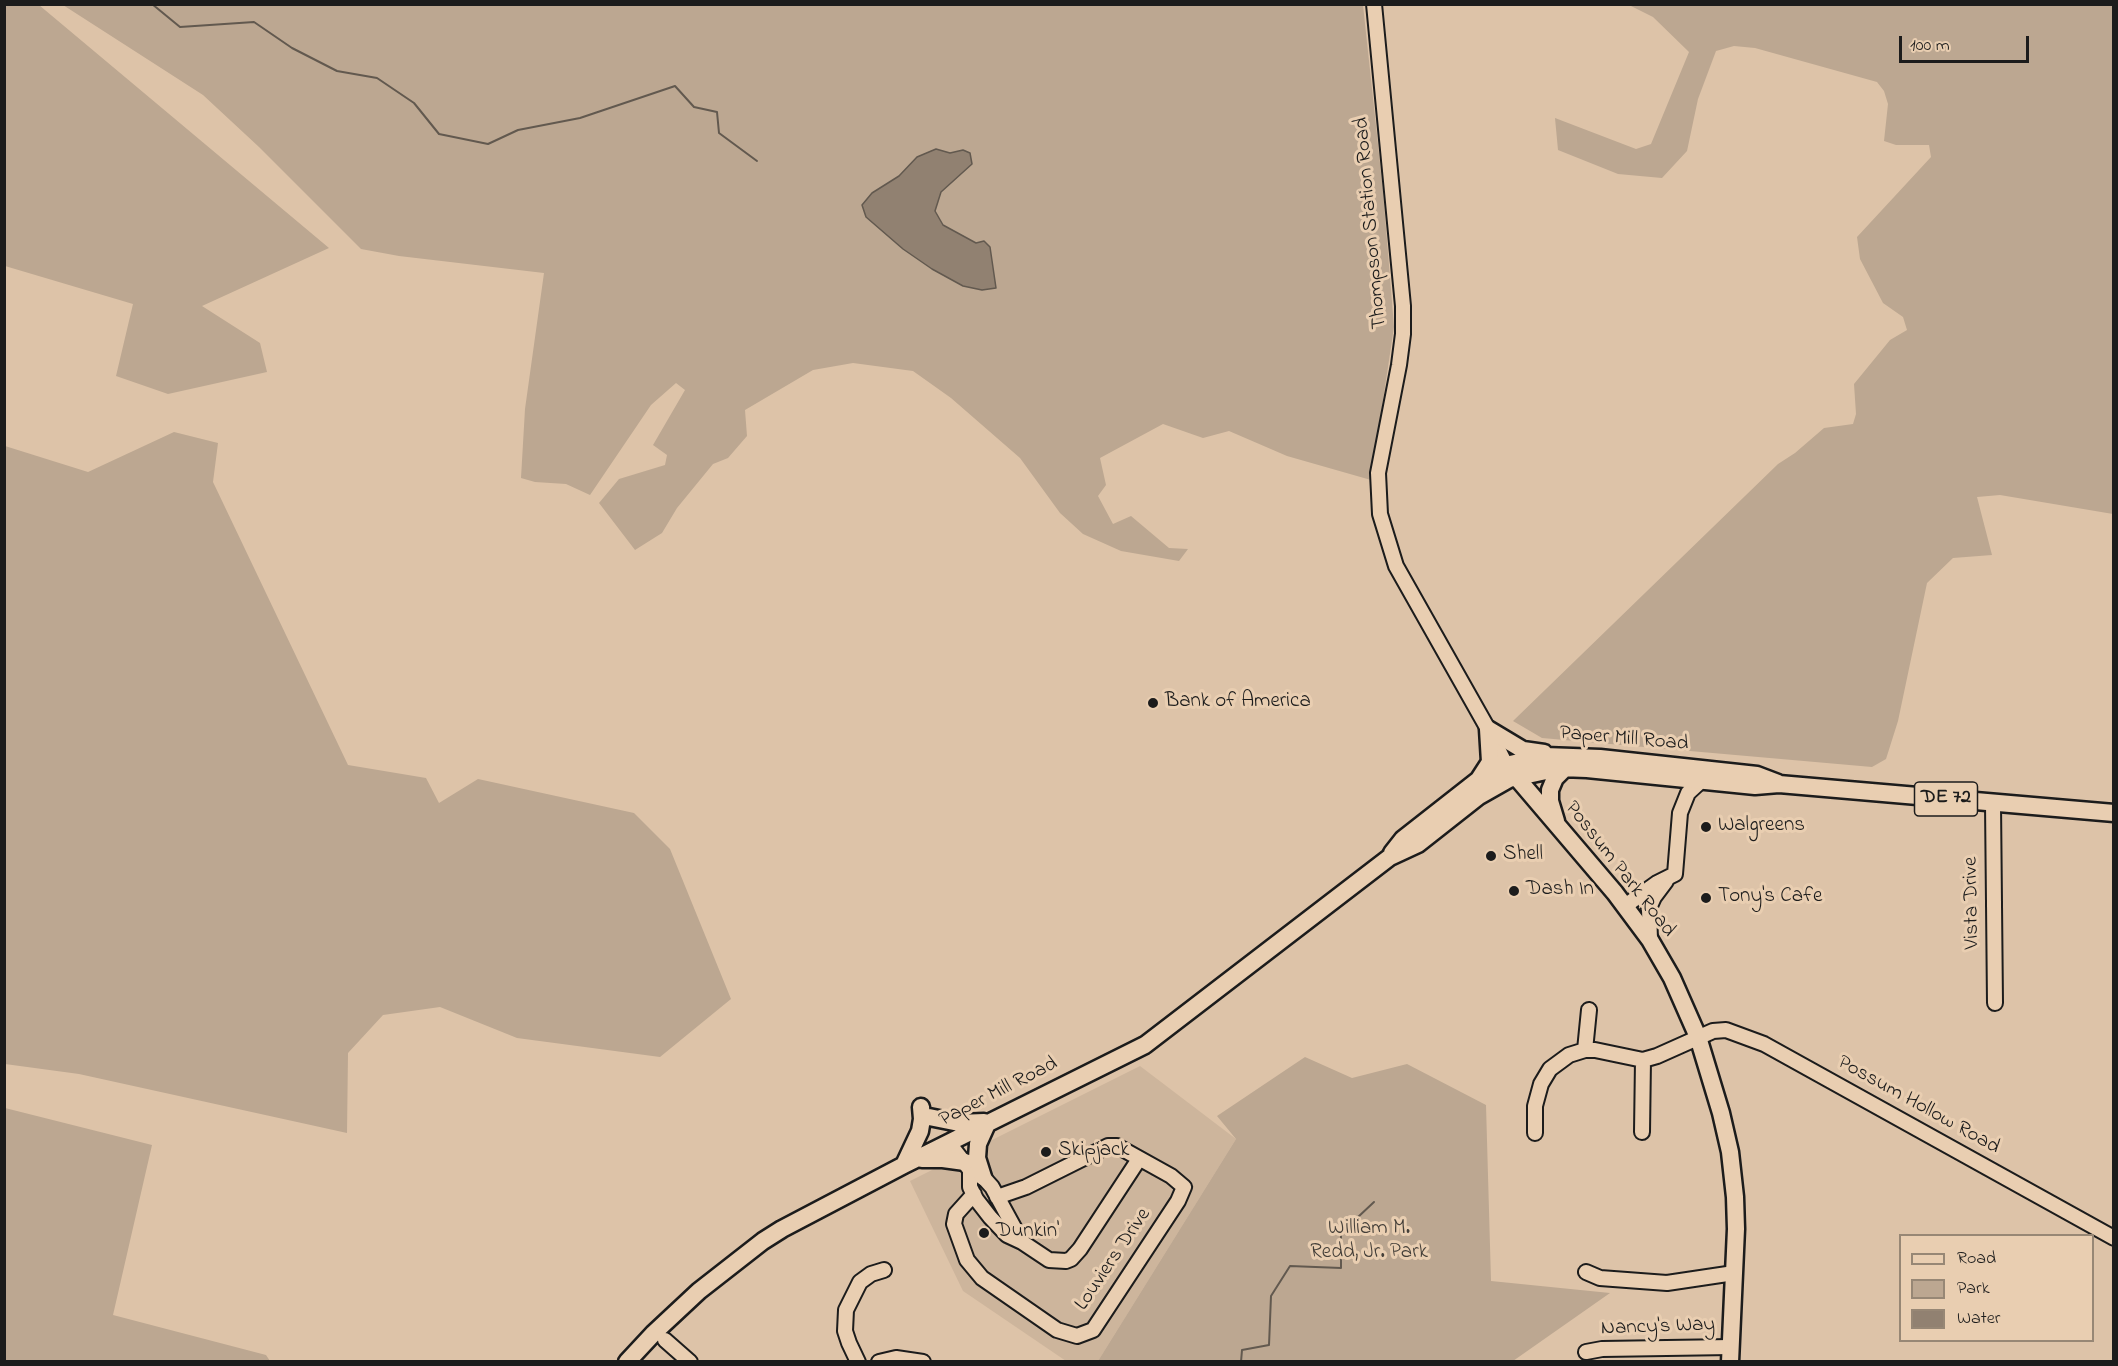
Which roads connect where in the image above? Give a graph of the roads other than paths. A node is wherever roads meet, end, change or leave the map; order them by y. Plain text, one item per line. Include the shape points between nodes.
1 (1374, 4) edge
2 (1488, 729) junction
3 (1568, 763) junction
4 (1722, 771) junction
5 (1510, 772) junction
6 (1677, 779) junction
7 (1478, 780) junction
8 (1701, 781) junction
9 (1779, 784) junction
10 (1993, 804) junction
11 (1680, 813) junction
12 (2114, 813) edge
13 (1558, 827) junction
14 (1390, 857) junction
15 (1668, 879) junction
16 (1625, 906) junction
17 (1650, 940) junction
18 (1995, 1003) dead end
19 (1589, 1010) dead end
20 (1698, 1037) junction
21 (1585, 1050) junction
22 (1643, 1060) junction
23 (989, 1123) junction
24 (1642, 1132) dead end
25 (1535, 1133) dead end
26 (949, 1143) junction
27 (1139, 1159) junction
28 (907, 1164) junction
29 (973, 1170) junction
30 (974, 1194) junction
31 (997, 1197) junction
32 (2114, 1238) edge
33 (1022, 1242) junction
34 (884, 1270) dead end
35 (1586, 1272) dead end
36 (1734, 1274) junction
37 (665, 1340) dead end
38 (1586, 1352) dead end
39 (1730, 1354) edge
40 (627, 1362) edge
41 (690, 1362) edge
42 (858, 1362) edge
43 (879, 1362) edge
44 (923, 1362) edge

1 - 2 street, Thompson Station Road via 1403,306 1399,365 1377,473 1380,514 1396,566
2 - 3 main road via 1522,750
2 - 5 street, Thompson Station Road
2 - 7 main road via 1490,762
3 - 4 main road, Paper Mill Road / DE 72 via 1600,758
3 - 5 main road, Paper Mill Road / DE 72 via 1545,756
3 - 6 main road, Paper Mill Road / DE 72 via 1587,769
3 - 13 main road via 1550,790
4 - 6 main road via 1686,770
4 - 9 main road, Paper Mill Road / DE 72 via 1757,775
5 - 7 main road, Paper Mill Road
5 - 13 main road, Possum Park Road
5 - 14 main road, Paper Mill Road via 1418,844
6 - 8 main road, Paper Mill Road / DE 72
6 - 11 street
7 - 14 main road, Paper Mill Road via 1402,839
8 - 9 main road, Paper Mill Road / DE 72
8 - 11 street via 1688,793
9 - 10 main road, Paper Mill Road / DE 72
10 - 12 main road, Paper Mill Road / DE 72
10 - 18 street, Vista Drive
11 - 15 street via 1675,874
13 - 16 main road, Possum Park Road
14 - 23 main road, Paper Mill Road via 1145,1045
15 - 16 street
15 - 17 street via 1649,908
16 - 17 main road, Possum Park Road
17 - 20 main road, Possum Park Road
19 - 21 street
20 - 22 street, Possum Hollow Road
20 - 32 street, Possum Hollow Road via 1726,1030 1755,1040
20 - 36 main road, Possum Park Road via 1730,1152 1736,1229
21 - 22 street
21 - 25 street via 1562,1059 1544,1077 1534,1106
22 - 24 street
23 - 26 main road, Paper Mill Road
23 - 28 main road via 959,1123 925,1112
23 - 29 main road via 978,1144
26 - 28 main road, Paper Mill Road
26 - 29 street, Louviers Drive
27 - 30 street, Louviers Drive via 1184,1187 1093,1330 1077,1336 1057,1330 982,1278 967,1260 954,1224 956,1214
27 - 31 street, Louviers Drive via 1117,1146 1108,1146 1026,1187
27 - 33 street, Louviers Drive via 1071,1259 1048,1260
28 - 29 main road via 943,1159
28 - 40 main road, Paper Mill Road via 763,1241 699,1291
29 - 30 street, Louviers Drive via 970,1186
29 - 31 street, Louviers Drive
30 - 33 street, Louviers Drive via 1007,1235
31 - 33 street, Louviers Drive
34 - 42 street via 865,1277 854,1290 846,1310 845,1331
35 - 36 street via 1600,1278 1667,1283
36 - 39 main road, Possum Park Road
37 - 41 street
38 - 39 street, Nancy's Way via 1602,1349
43 - 44 street via 896,1358

